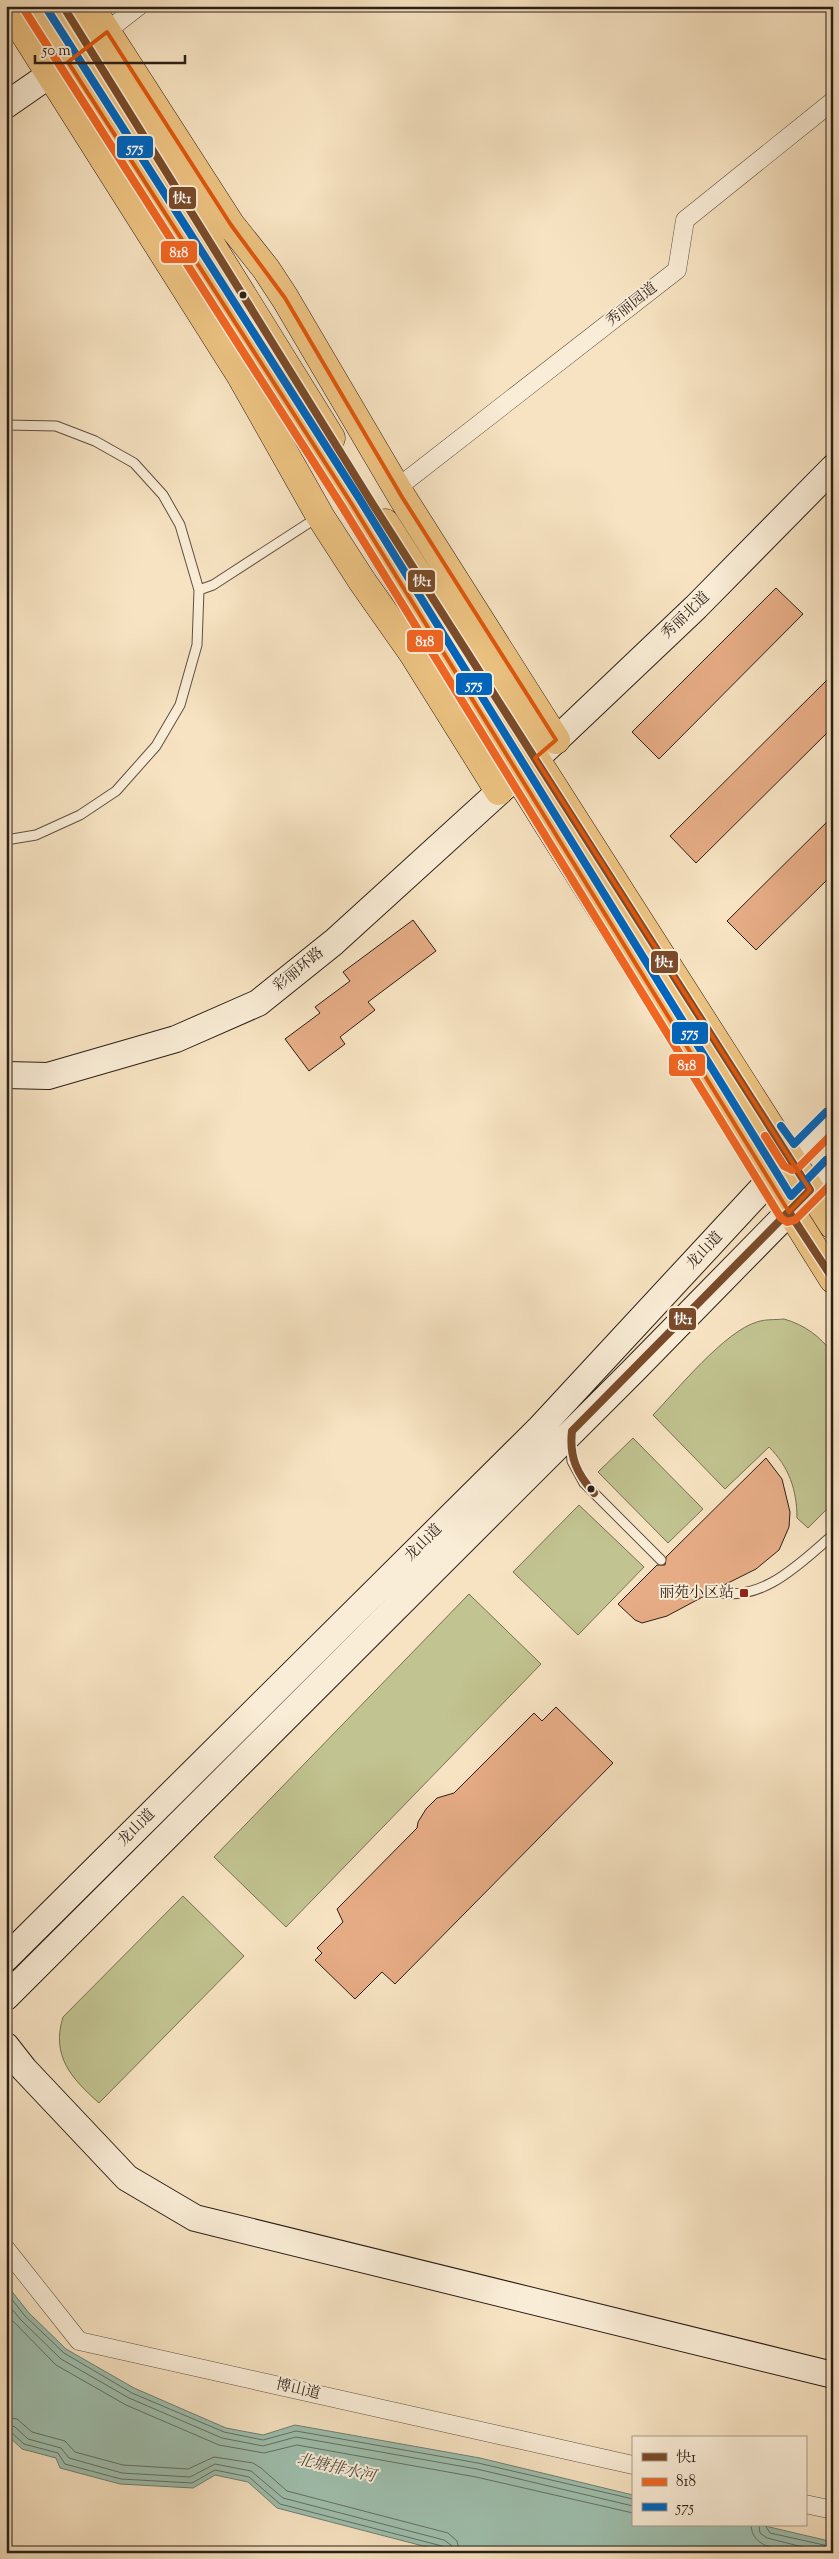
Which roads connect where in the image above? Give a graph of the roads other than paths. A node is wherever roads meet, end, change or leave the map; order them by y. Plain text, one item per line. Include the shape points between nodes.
1 (7, 6) edge
2 (33, 6) edge
3 (63, 6) edge
4 (90, 6) edge
5 (139, 6) edge
6 (78, 53) junction
7 (833, 101) edge
8 (6, 105) edge
9 (6, 424) edge
10 (833, 468) edge
11 (397, 488) junction
12 (320, 516) junction
13 (199, 590) junction
14 (556, 740) junction
15 (517, 775) junction
16 (6, 840) edge
17 (6, 1074) edge
18 (833, 1119) edge
19 (792, 1160) junction
20 (833, 1166) edge
21 (769, 1181) junction
22 (810, 1190) junction
23 (789, 1212) junction
24 (833, 1225) edge
25 (833, 1279) edge
26 (572, 1431) junction
27 (833, 1535) edge
28 (661, 1560) dead end
29 (716, 1592) dead end
30 (6, 1958) edge
31 (6, 1997) edge
32 (6, 2046) edge
33 (6, 2249) edge
34 (833, 2376) edge
35 (632, 2465) edge
36 (806, 2504) edge
37 (833, 2510) edge

1 - 6 main road
2 - 6 main road
3 - 6 main road
4 - 6 main road
5 - 6 street
6 - 8 main road
6 - 11 main road via 266,268
6 - 12 main road via 241,376
6 - 15 main road via 372,503
7 - 11 street, 秀丽园道 via 685,220 678,270
9 - 13 lane via 56,426 95,441 134,462 163,495 180,525
10 - 14 main road, 秀丽北道 via 696,607
11 - 14 main road
12 - 13 lane via 213,585
12 - 15 main road via 414,655
13 - 16 lane via 195,654 180,705 156,746 116,791 80,815 36,835
14 - 15 main road, 秀丽北道
15 - 17 main road, 彩丽环路 via 334,942 258,1002 176,1039 48,1076
15 - 19 main road
15 - 21 main road
18 - 19 main road, 龙山道
19 - 21 main road, 龙山道
19 - 22 main road
20 - 22 main road, 龙山道
21 - 23 main road
21 - 30 main road, 龙山道 via 539,1429
22 - 23 main road, 龙山道
22 - 24 main road
23 - 25 main road
23 - 26 main road, 龙山道
26 - 28 lane via 570,1451 576,1471
26 - 31 main road, 龙山道
27 - 29 lane via 790,1572 763,1587 738,1594
32 - 34 main road via 127,2178 195,2218
33 - 35 street, 博山道 via 79,2341
36 - 37 street

